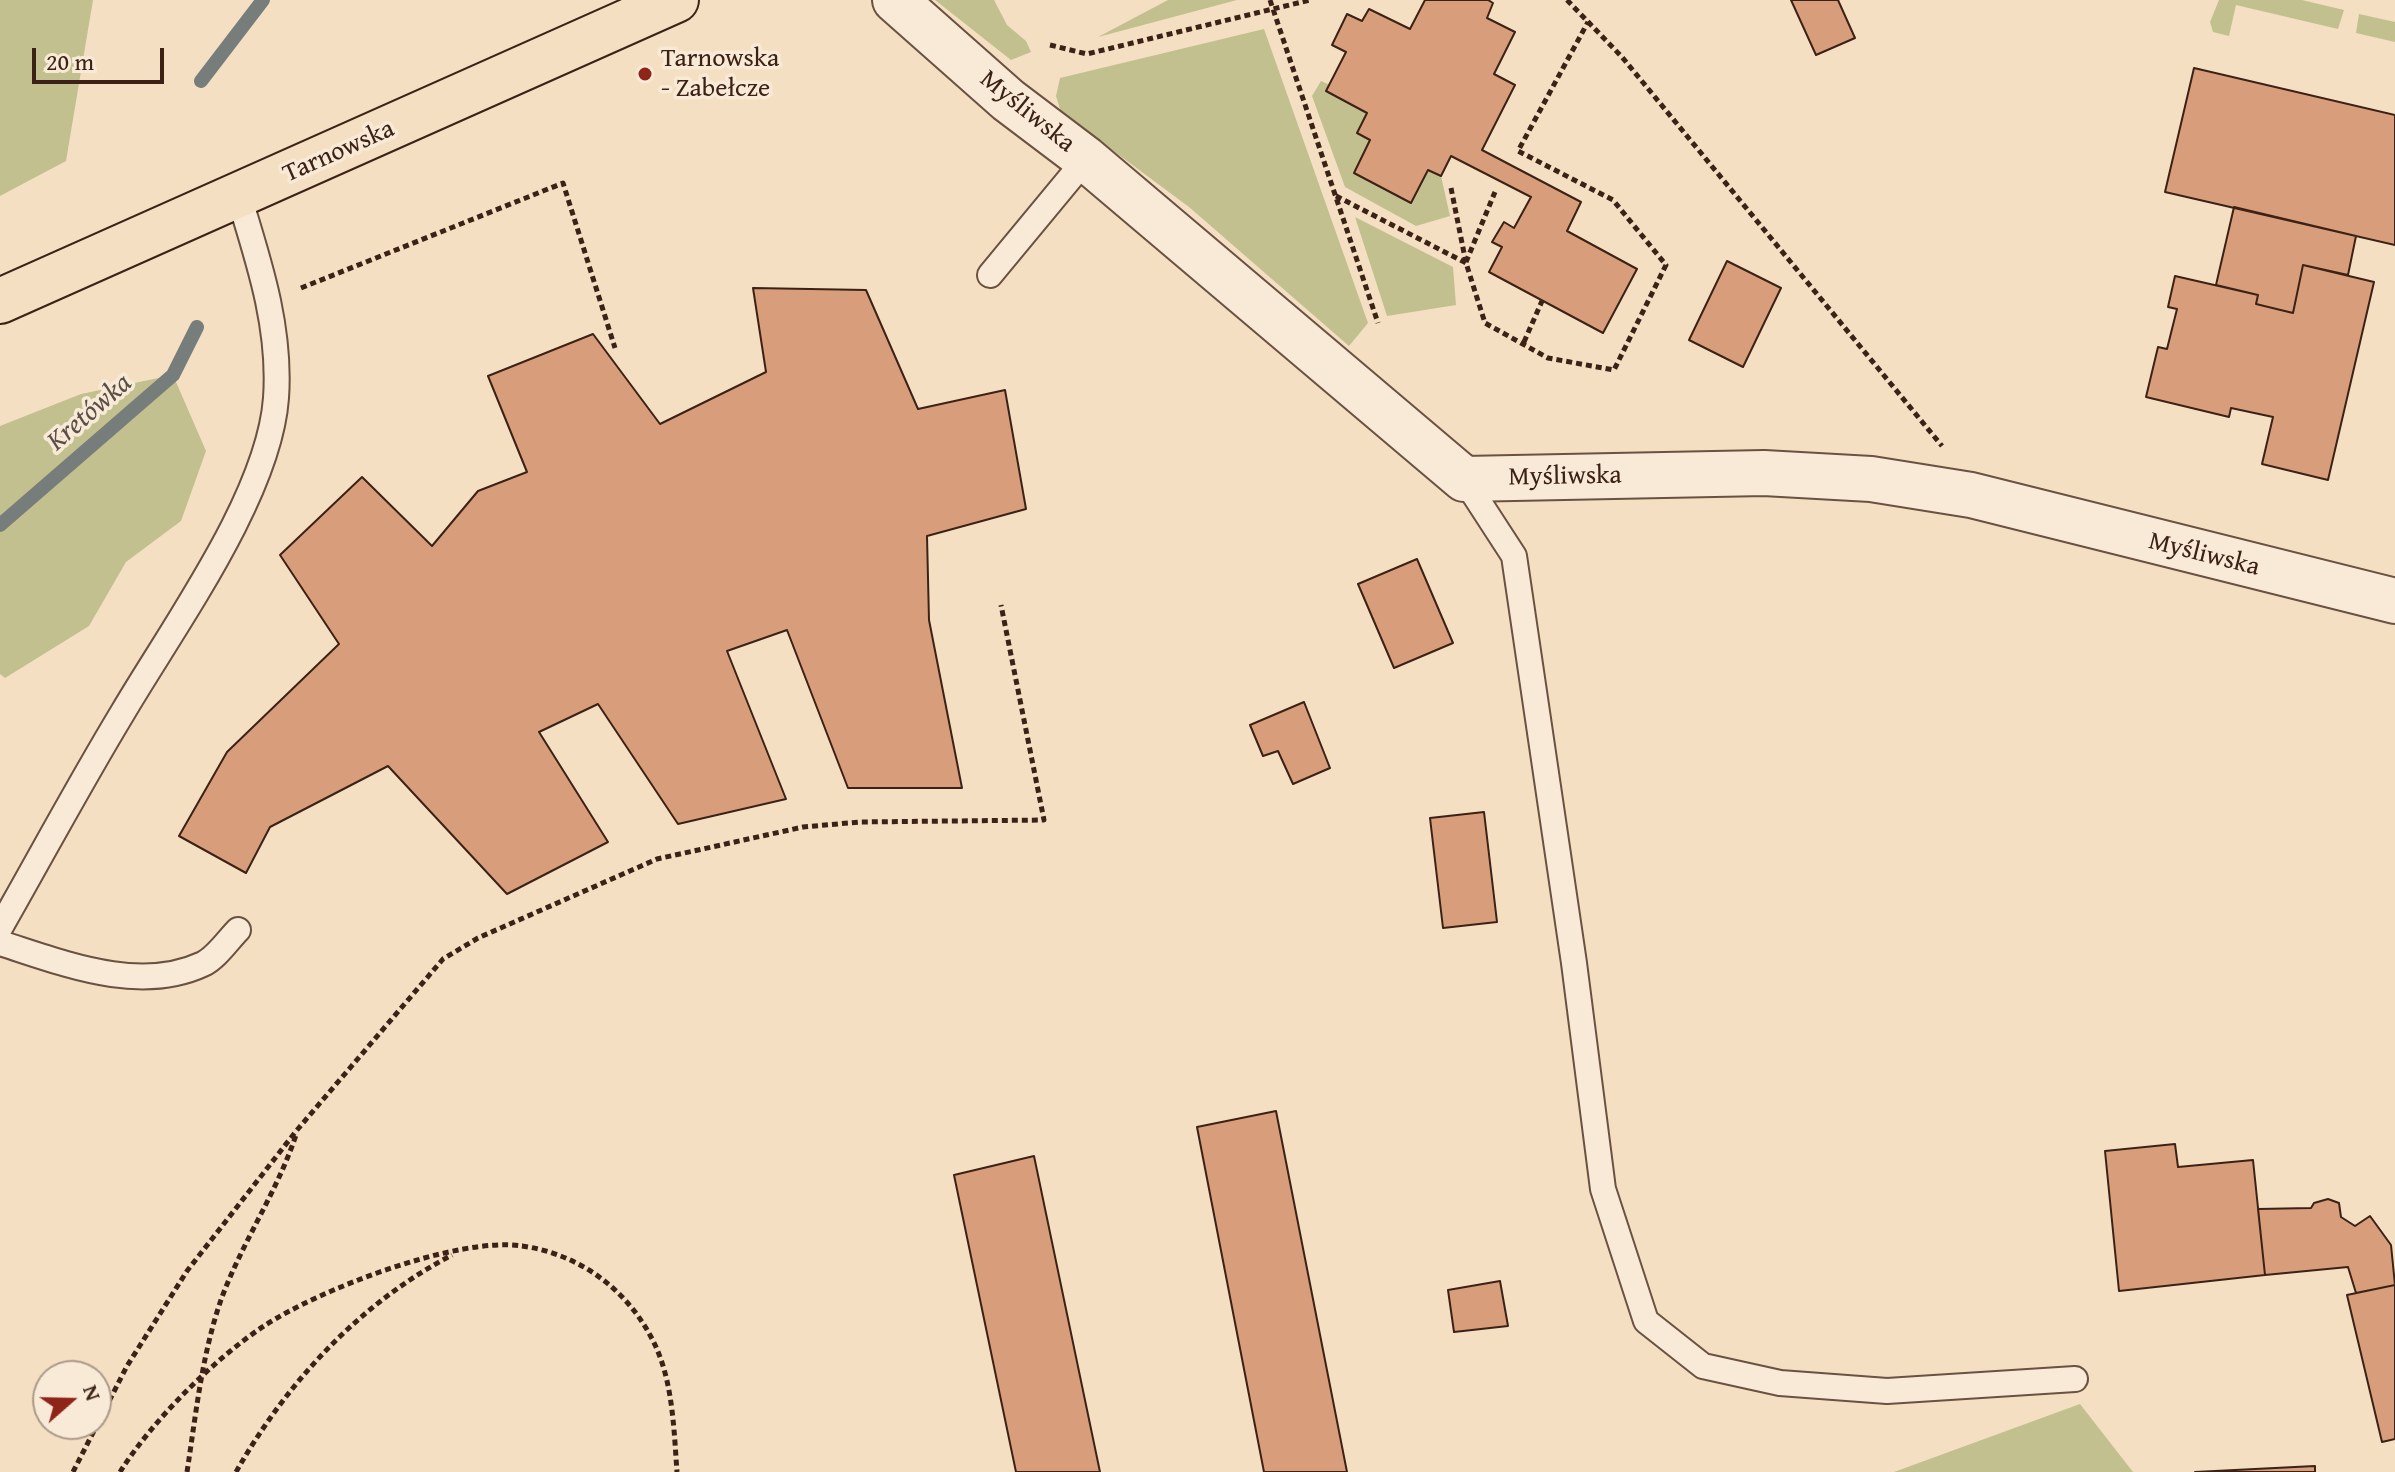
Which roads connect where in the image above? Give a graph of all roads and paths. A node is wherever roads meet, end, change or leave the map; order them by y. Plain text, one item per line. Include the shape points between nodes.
1 (676, 0) edge
2 (895, 0) edge
3 (1270, 0) edge
4 (1310, 0) edge
5 (1567, 0) edge
6 (1274, 11) junction
7 (1588, 22) junction
8 (1050, 45) dead end
9 (1086, 159) junction
10 (1451, 188) dead end
11 (1495, 192) dead end
12 (1336, 196) junction
13 (239, 197) junction
14 (1466, 263) junction
15 (990, 275) dead end
16 (294, 278) dead end
17 (0, 301) edge
18 (1542, 301) dead end
19 (1378, 323) dead end
20 (1524, 342) junction
21 (615, 348) dead end
22 (1464, 479) junction
23 (1971, 495) junction
24 (2395, 601) edge
25 (1001, 605) dead end
26 (0, 928) edge
27 (238, 930) dead end
28 (0, 943) edge
29 (297, 1130) junction
30 (458, 1252) junction
31 (2075, 1379) dead end
32 (200, 1381) junction
33 (73, 1472) edge
34 (120, 1472) edge
35 (187, 1472) edge
36 (236, 1472) edge
37 (677, 1472) edge

1 - 13 main road, Tarnowska
2 - 9 street, Myśliwska via 1008,100
3 - 6 path
4 - 6 path
5 - 7 path
6 - 8 path via 1087,54
6 - 12 path
7 - 20 path via 1518,151 1613,200 1666,265 1614,370 1548,358
7 - 23 path via 1965,474
9 - 15 lane
9 - 22 street, Myśliwska
10 - 14 path
11 - 14 path
12 - 14 path
12 - 19 path
13 - 17 main road, Tarnowska
13 - 26 lane via 272,315 276,398 265,455 234,526
14 - 20 path via 1485,323
16 - 21 path via 297,289 563,183
18 - 20 path
22 - 23 street, Myśliwska via 1764,473 1871,479
22 - 31 lane via 1514,556 1603,1189 1646,1321 1703,1366 1780,1383 1887,1391
23 - 24 street, Myśliwska
25 - 29 path via 1044,820 803,827 657,859 478,938 443,959
27 - 28 lane via 205,964 159,975 97,973
29 - 32 path via 222,1299
29 - 33 path via 187,1271 127,1366
30 - 32 path via 382,1271 307,1300 263,1326
30 - 36 path via 411,1276 320,1356 275,1410
30 - 37 path via 518,1245 543,1250 593,1270 623,1297 645,1327 665,1371
32 - 34 path via 182,1395
32 - 35 path

